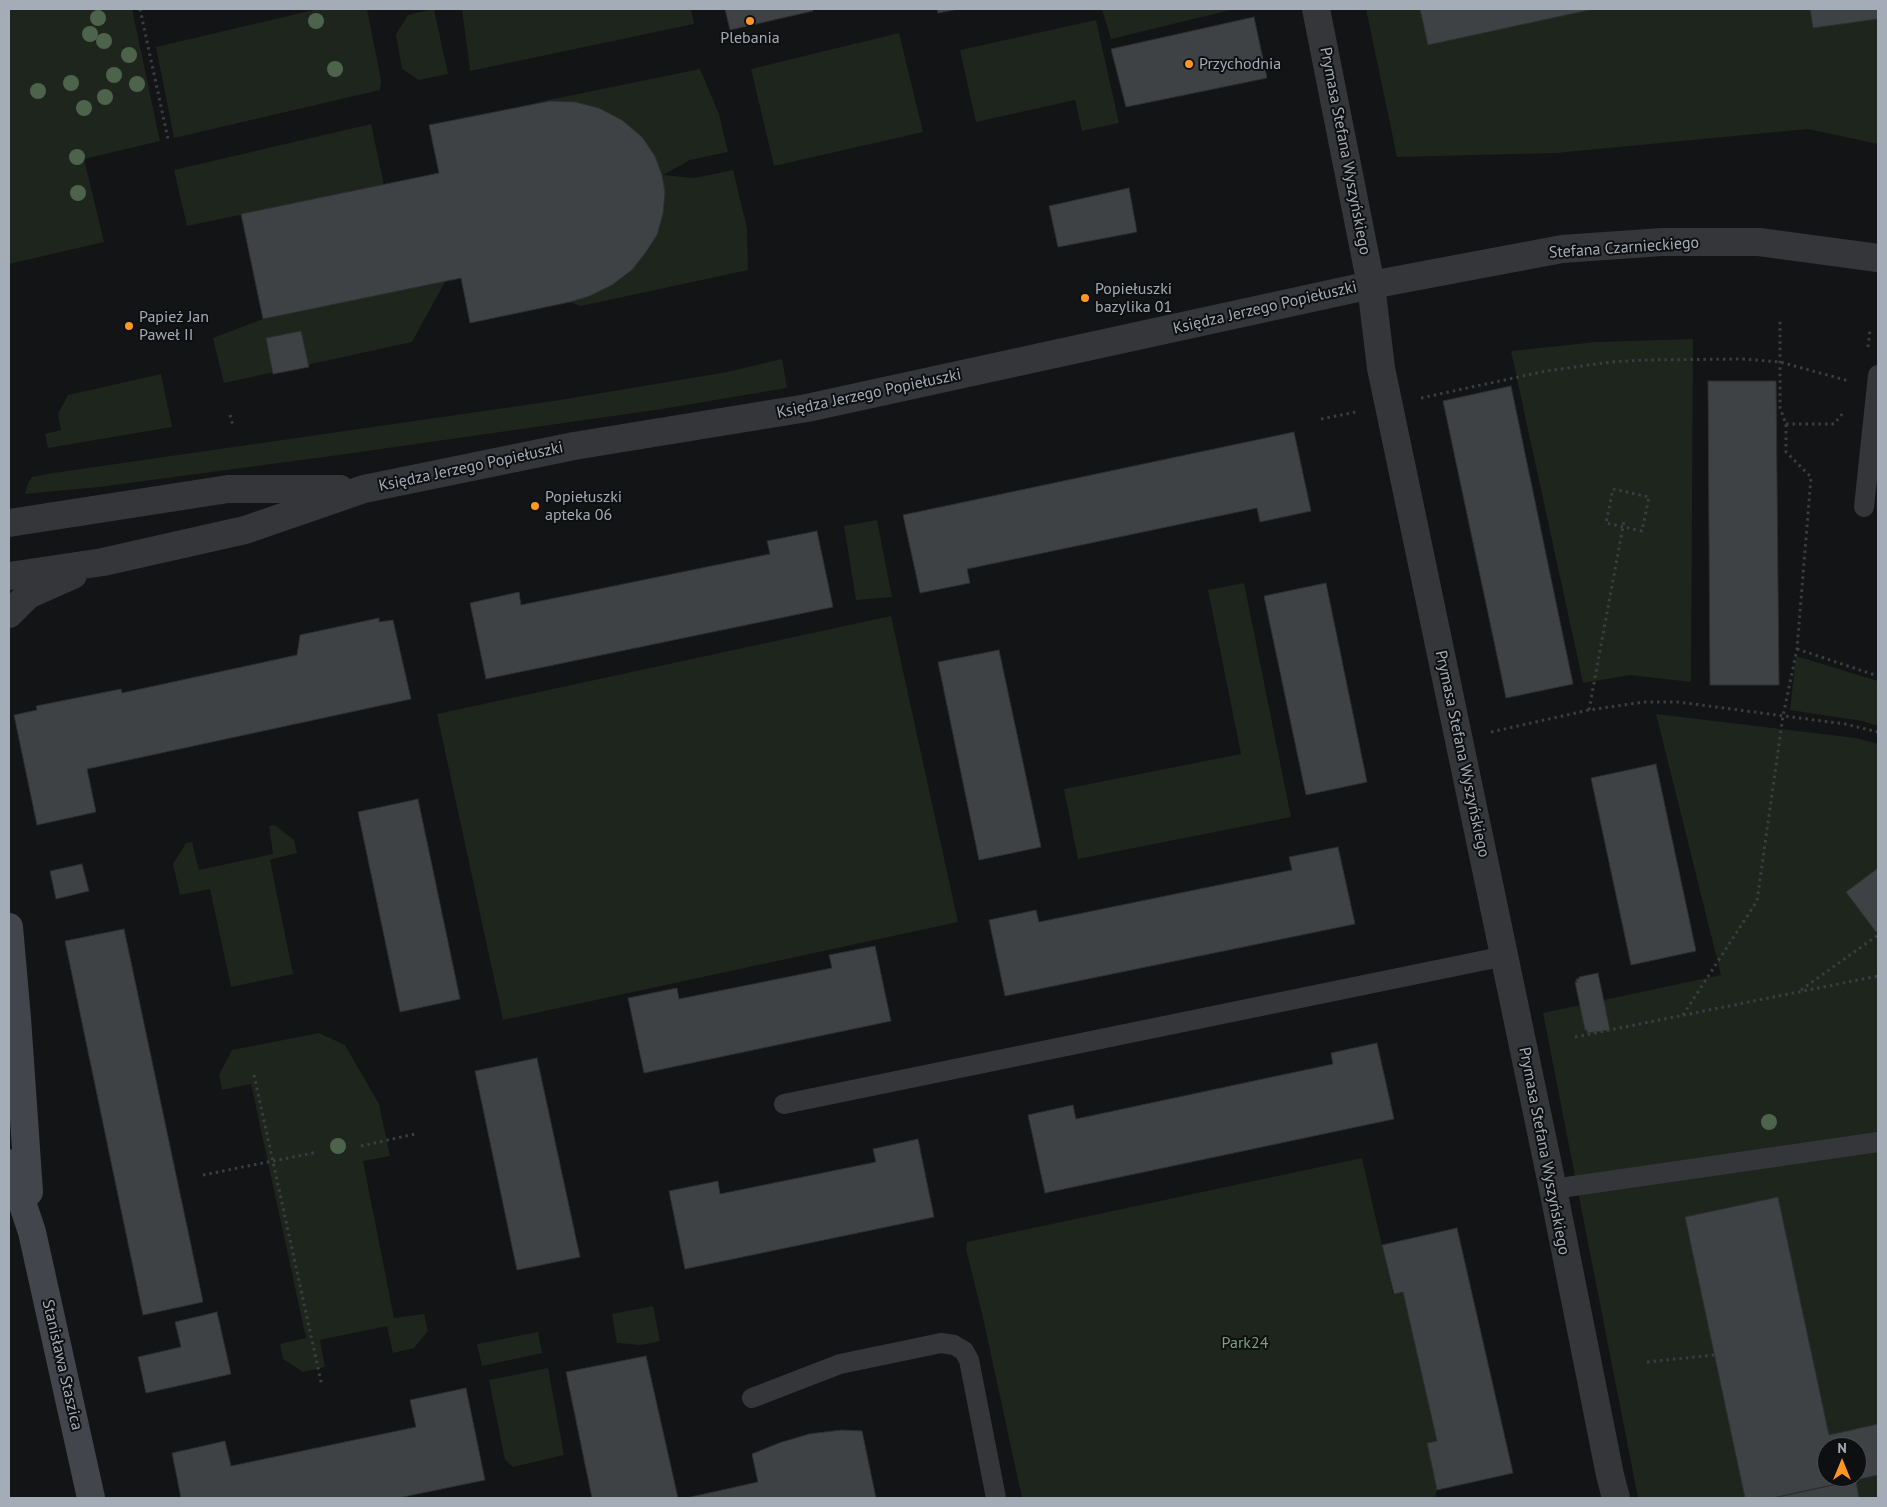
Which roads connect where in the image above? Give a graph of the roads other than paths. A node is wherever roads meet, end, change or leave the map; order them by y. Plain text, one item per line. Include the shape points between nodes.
1 (1316, 9) edge
2 (1878, 258) edge
3 (1371, 285) junction
4 (1878, 382) edge
5 (364, 489) junction
6 (9, 505) edge
7 (1864, 507) dead end
8 (73, 513) junction
9 (9, 523) edge
10 (103, 562) junction
11 (9, 576) edge
12 (9, 614) edge
13 (9, 927) edge
14 (1504, 956) junction
15 (784, 1104) dead end
16 (1878, 1142) edge
17 (9, 1163) edge
18 (1553, 1189) junction
19 (32, 1232) junction
20 (752, 1398) dead end
21 (91, 1498) edge
22 (996, 1498) edge
23 (1616, 1498) edge

1 - 3 street, Prymasa Stefana Wyszyńskiego
2 - 3 street, Stefana Czarnieckiego via 1760,242 1662,242 1562,249
3 - 5 street, Księdza Jerzego Popiełuszki via 807,408 574,446
3 - 14 street, Prymasa Stefana Wyszyńskiego via 1381,368
4 - 7 lane
5 - 8 street, Księdza Jerzego Popiełuszki via 228,489
5 - 10 street, Księdza Jerzego Popiełuszki via 245,530
6 - 8 street
8 - 9 street, Księdza Jerzego Popiełuszki
10 - 11 street, Księdza Jerzego Popiełuszki
10 - 12 street via 28,595
13 - 19 main road, Stanisława Staszica
14 - 15 lane
14 - 18 street, Prymasa Stefana Wyszyńskiego
16 - 18 lane
17 - 19 main road, Stanisława Staszica
18 - 23 street, Prymasa Stefana Wyszyńskiego
19 - 21 main road, Stanisława Staszica
20 - 22 lane via 840,1364 941,1343 954,1345 964,1351 969,1360

